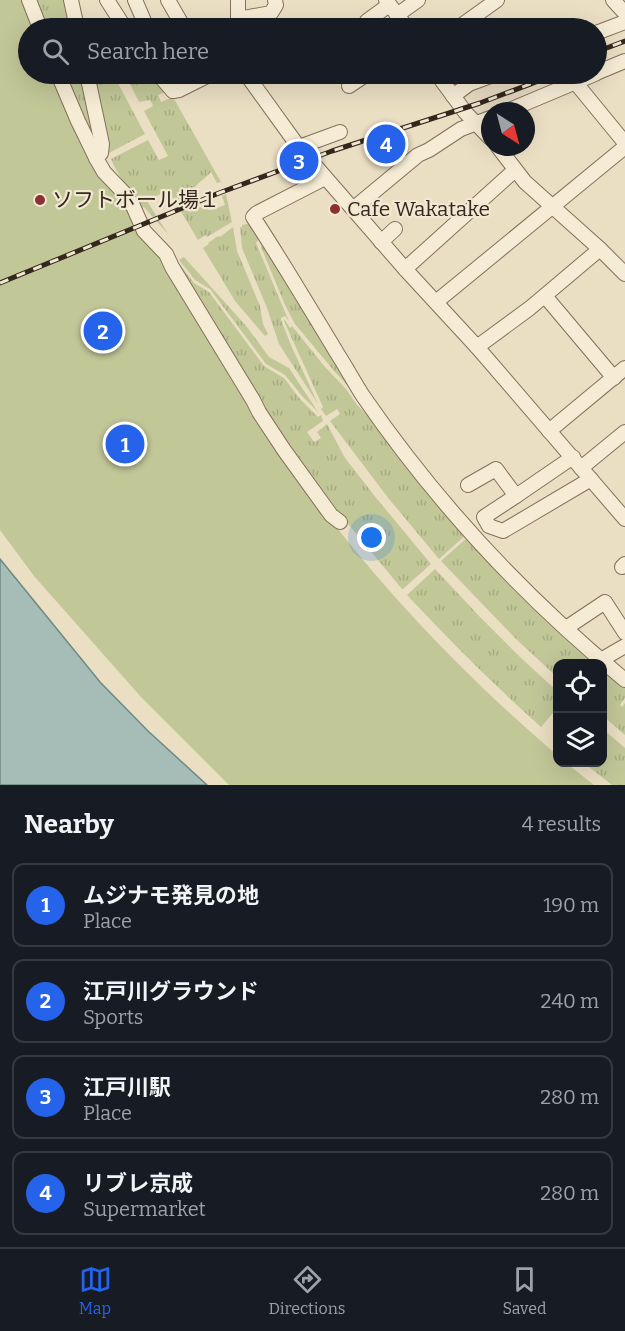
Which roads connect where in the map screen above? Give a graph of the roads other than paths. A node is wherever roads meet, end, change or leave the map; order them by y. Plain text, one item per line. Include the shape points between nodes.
1 (29, 0) edge
2 (70, 0) edge
3 (107, 0) edge
4 (135, 0) edge
5 (168, 0) edge
6 (238, 0) edge
7 (274, 0) edge
8 (418, 0) edge
9 (497, 0) edge
10 (613, 0) edge
11 (391, 7) edge
12 (625, 13) edge
13 (36, 18) edge
14 (74, 18) edge
15 (119, 18) edge
16 (143, 18) edge
17 (178, 18) edge
18 (238, 18) edge
19 (256, 18) edge
20 (372, 18) edge
21 (472, 18) edge
22 (625, 22) edge
23 (607, 29) edge
24 (625, 61) edge
25 (607, 68) edge
26 (62, 84) edge
27 (89, 84) edge
28 (167, 84) edge
29 (171, 84) edge
30 (191, 84) edge
31 (253, 84) edge
32 (444, 84) edge
33 (469, 84) edge
34 (570, 84) edge
35 (577, 84) edge
36 (173, 91) junction
37 (453, 96) junction
38 (528, 102) edge
39 (481, 122) edge
40 (476, 124) junction
41 (481, 129) edge
42 (340, 132) dead end
43 (625, 145) edge
44 (299, 147) junction
45 (505, 156) edge
46 (96, 158) junction
47 (515, 170) junction
48 (325, 178) junction
49 (552, 206) junction
50 (353, 209) junction
51 (395, 229) dead end
52 (381, 242) junction
53 (600, 249) junction
54 (625, 252) edge
55 (614, 261) junction
56 (405, 269) junction
57 (625, 274) edge
58 (545, 296) junction
59 (436, 302) junction
60 (477, 347) junction
61 (625, 368) edge
62 (614, 378) junction
63 (549, 431) junction
64 (625, 432) edge
65 (577, 462) junction
66 (591, 479) junction
67 (468, 485) dead end
68 (516, 496) junction
69 (625, 519) edge
70 (485, 521) junction
71 (339, 522) dead end
72 (470, 533) junction
73 (566, 628) junction
74 (625, 633) edge
75 (625, 646) edge
76 (600, 659) edge
77 (604, 659) edge
78 (607, 665) edge
79 (625, 680) edge

1 - 13 street
2 - 14 street
3 - 15 street
4 - 16 street
5 - 17 street
6 - 18 street
7 - 19 street via 276,5 271,13
8 - 11 street
9 - 21 street
10 - 12 street
11 - 20 street
22 - 23 street
24 - 25 street
26 - 46 street
27 - 46 street via 102,144
28 - 36 street
29 - 36 street
30 - 36 street
31 - 44 street
32 - 37 street
33 - 37 street
34 - 38 street
35 - 43 street
37 - 40 street
39 - 40 street
40 - 41 street
40 - 50 street via 418,155
42 - 44 street
43 - 49 street
44 - 48 street
45 - 47 street
46 - 71 street via 133,206 144,231 166,254 284,450
47 - 49 street
47 - 56 street
48 - 50 street
48 - 72 street via 253,217 362,394
49 - 53 street
49 - 59 street
50 - 52 street
51 - 52 street
52 - 56 street
53 - 55 street
53 - 58 street
54 - 55 street
55 - 57 street
56 - 59 street
58 - 60 street
58 - 62 street
59 - 60 street
60 - 63 street
61 - 62 street
62 - 63 street
63 - 65 street
64 - 65 street
65 - 66 street
65 - 68 street
66 - 69 street
66 - 70 street via 503,531 493,529
67 - 68 street via 496,469
68 - 70 street via 484,517
70 - 72 street
72 - 73 street
73 - 74 street via 605,602
73 - 76 street
75 - 77 street
78 - 79 street

